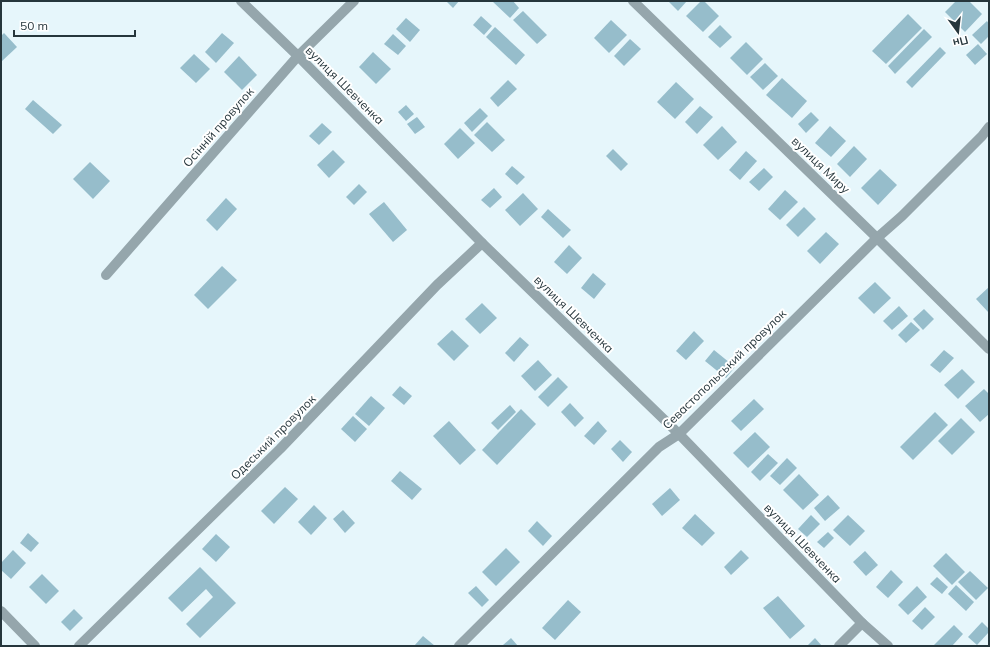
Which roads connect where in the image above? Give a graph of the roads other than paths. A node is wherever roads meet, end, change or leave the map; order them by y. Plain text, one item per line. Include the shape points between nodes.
1 (241, 1) edge
2 (354, 1) edge
3 (633, 1) edge
4 (298, 56) junction
5 (989, 127) edge
6 (877, 238) junction
7 (482, 243) junction
8 (106, 275) dead end
9 (989, 349) edge
10 (679, 434) junction
11 (1, 611) edge
12 (862, 623) junction
13 (35, 646) edge
14 (79, 646) edge
15 (459, 646) edge
16 (839, 646) edge
17 (888, 646) edge

1 - 4 street, вулиця Шевченка
2 - 4 street, Осінній провулок
3 - 6 street, вулиця Миру
4 - 7 street, вулиця Шевченка
4 - 8 street, Осінній провулок
5 - 6 street, Севастопольський провулок
6 - 9 street, вулиця Миру
6 - 10 street, Севастопольський провулок
7 - 10 street, вулиця Шевченка
7 - 14 street, Одеський провулок via 437,285 280,449
10 - 12 street, вулиця Шевченка
10 - 15 street, Севастопольський провулок via 659,447
11 - 13 street
12 - 16 street
12 - 17 street, вулиця Шевченка

